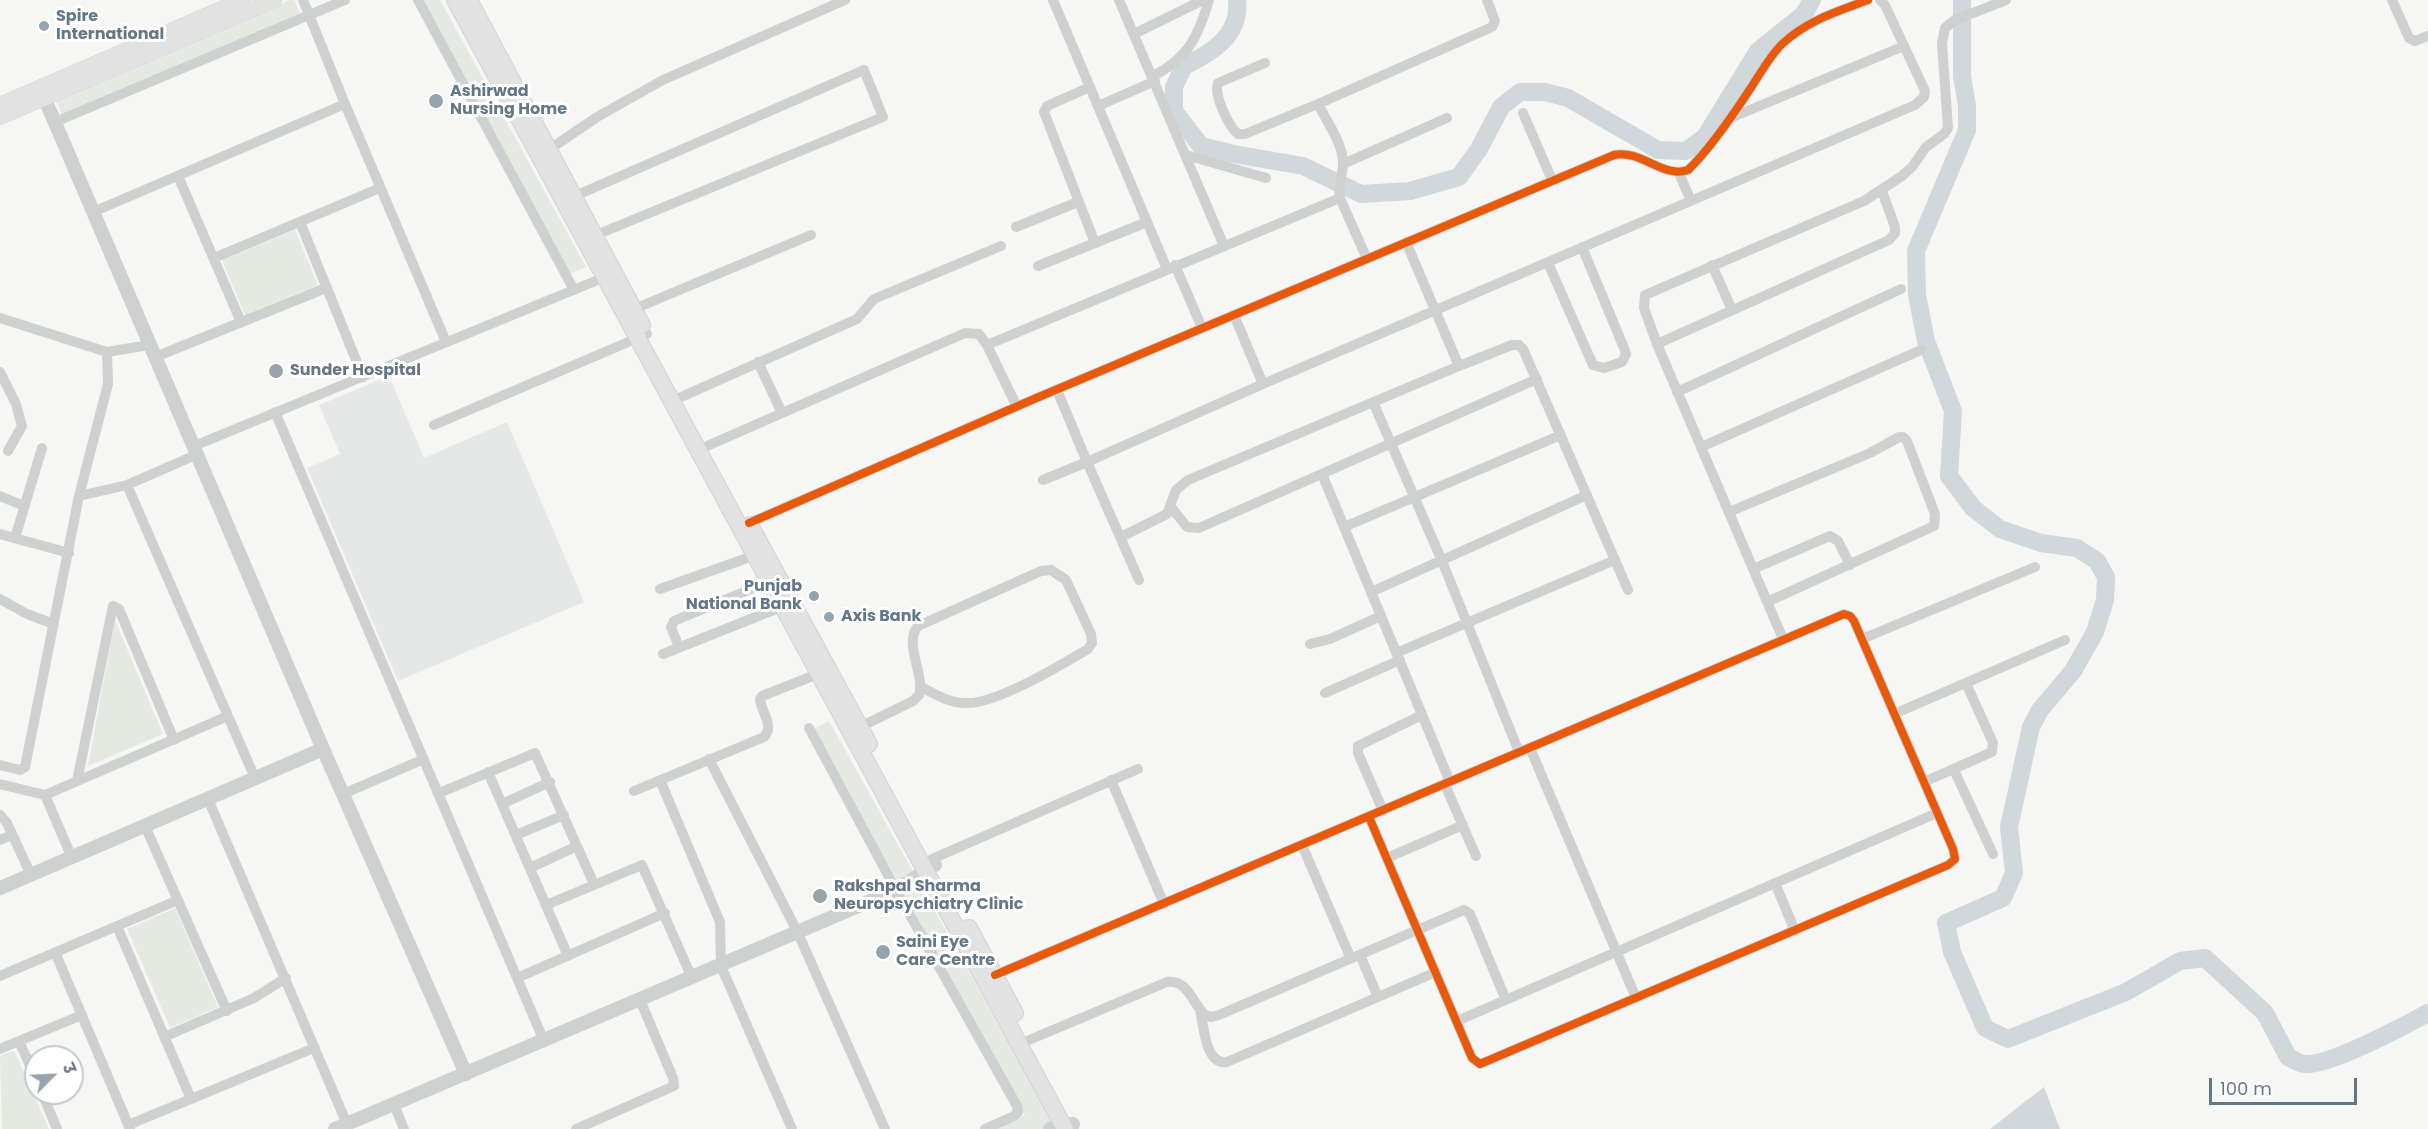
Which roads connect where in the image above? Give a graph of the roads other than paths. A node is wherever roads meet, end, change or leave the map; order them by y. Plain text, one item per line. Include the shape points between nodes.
1 (242, 0) edge
2 (274, 0) edge
3 (303, 0) edge
4 (345, 0) edge
5 (418, 0) edge
6 (455, 0) edge
7 (469, 0) edge
8 (845, 0) edge
9 (1053, 0) edge
10 (1119, 0) edge
11 (1203, 0) edge
12 (1209, 0) edge
13 (1487, 0) edge
14 (1868, 0) edge
15 (1880, 0) edge
16 (2007, 0) edge
17 (2391, 0) edge
18 (309, 16) junction
19 (1134, 33) junction
20 (2428, 36) edge
21 (1904, 46) junction
22 (1265, 63) dead end
23 (1154, 78) junction
24 (1090, 87) junction
25 (43, 94) junction
26 (345, 104) junction
27 (1318, 104) junction
28 (1, 105) edge
29 (1098, 106) junction
30 (1523, 113) dead end
31 (1447, 118) dead end
32 (1728, 119) junction
33 (55, 122) junction
34 (550, 149) junction
35 (1186, 155) junction
36 (1343, 165) junction
37 (1679, 173) junction
38 (178, 176) junction
39 (1266, 178) dead end
40 (1552, 180) junction
41 (380, 188) junction
42 (1340, 189) junction
43 (1882, 191) junction
44 (575, 196) junction
45 (1691, 201) junction
46 (1078, 202) junction
47 (93, 212) junction
48 (300, 222) junction
49 (1147, 222) junction
50 (1016, 227) dead end
51 (811, 235) dead end
52 (596, 236) junction
53 (1406, 242) junction
54 (1095, 243) junction
55 (1002, 246) dead end
56 (1224, 246) junction
57 (1582, 248) junction
58 (214, 258) junction
59 (1367, 259) junction
60 (1548, 263) junction
61 (1712, 265) junction
62 (1038, 266) dead end
63 (1171, 267) junction
64 (609, 275) junction
65 (326, 288) junction
66 (1901, 289) dead end
67 (574, 290) junction
68 (634, 309) junction
69 (1732, 310) junction
70 (1435, 312) junction
71 (1234, 315) junction
72 (0, 318) edge
73 (241, 322) junction
74 (1203, 328) junction
75 (642, 337) junction
76 (446, 342) junction
77 (1657, 344) junction
78 (987, 345) junction
79 (1921, 350) dead end
80 (152, 351) junction
81 (107, 352) junction
82 (758, 362) junction
83 (1458, 366) junction
84 (0, 372) edge
85 (363, 377) junction
86 (1537, 379) junction
87 (1263, 384) junction
88 (1057, 390) junction
89 (1677, 392) junction
90 (681, 397) junction
91 (1373, 402) junction
92 (1017, 407) junction
93 (276, 412) junction
94 (782, 413) junction
95 (434, 424) dead end
96 (1561, 435) junction
97 (1391, 444) junction
98 (707, 446) junction
99 (1701, 447) junction
100 (42, 448) dead end
101 (196, 450) junction
102 (8, 451) dead end
103 (1088, 462) junction
104 (1322, 474) junction
105 (1043, 480) dead end
106 (128, 485) junction
107 (1587, 495) junction
108 (0, 496) edge
109 (79, 496) junction
110 (1414, 497) junction
111 (24, 506) junction
112 (1171, 507) junction
113 (1729, 512) junction
114 (749, 523) junction
115 (1344, 527) junction
116 (0, 534) edge
117 (1121, 537) junction
118 (15, 538) junction
119 (69, 553) junction
120 (753, 556) junction
121 (1615, 560) junction
122 (1442, 561) junction
123 (1850, 565) junction
124 (2035, 567) dead end
125 (1753, 569) junction
126 (1139, 580) dead end
127 (768, 582) junction
128 (660, 589) dead end
129 (1628, 590) dead end
130 (1371, 592) junction
131 (0, 599) edge
132 (1767, 602) junction
133 (781, 607) junction
134 (1381, 616) junction
135 (1467, 622) junction
136 (54, 624) junction
137 (1783, 639) junction
138 (1862, 639) junction
139 (2065, 640) dead end
140 (1310, 644) dead end
141 (679, 647) junction
142 (663, 654) dead end
143 (1398, 657) junction
144 (818, 674) junction
145 (1966, 682) junction
146 (921, 687) junction
147 (1324, 693) dead end
148 (1894, 714) junction
149 (228, 716) junction
150 (1422, 716) junction
151 (860, 727) junction
152 (809, 728) dead end
153 (174, 740) junction
154 (323, 749) junction
155 (1525, 750) junction
156 (424, 759) junction
157 (709, 759) junction
158 (0, 765) edge
159 (1138, 769) dead end
160 (1954, 770) junction
161 (488, 772) junction
162 (255, 778) junction
163 (660, 780) junction
164 (1111, 780) junction
165 (77, 781) junction
166 (550, 782) junction
167 (1924, 782) junction
168 (0, 784) edge
169 (1448, 784) junction
170 (634, 791) dead end
171 (439, 793) junction
172 (343, 794) junction
173 (45, 795) junction
174 (208, 799) junction
175 (502, 804) junction
176 (1383, 811) junction
177 (1937, 813) junction
178 (564, 814) junction
179 (0, 815) edge
180 (1369, 817) junction
181 (1463, 825) junction
182 (145, 826) junction
183 (12, 835) junction
184 (516, 835) junction
185 (0, 840) edge
186 (1302, 845) junction
187 (578, 846) junction
188 (1993, 854) dead end
189 (1476, 856) dead end
190 (72, 858) junction
191 (1387, 858) junction
192 (931, 865) junction
193 (530, 867) junction
194 (31, 875) junction
195 (1775, 883) junction
196 (594, 884) junction
197 (0, 888) edge
198 (896, 890) junction
199 (178, 900) junction
200 (1164, 904) junction
201 (546, 905) junction
202 (665, 913) junction
203 (117, 926) junction
204 (1418, 930) junction
205 (797, 931) junction
206 (1795, 931) junction
207 (55, 952) junction
208 (1617, 952) junction
209 (568, 956) junction
210 (1356, 957) junction
211 (721, 966) junction
212 (1436, 972) junction
213 (995, 975) junction
214 (0, 976) edge
215 (286, 978) junction
216 (517, 978) junction
217 (692, 978) junction
218 (1378, 997) junction
219 (1636, 998) junction
220 (639, 1000) junction
221 (1506, 1000) junction
222 (1200, 1010) junction
223 (227, 1011) junction
224 (82, 1015) junction
225 (1457, 1021) junction
226 (164, 1037) junction
227 (1029, 1040) junction
228 (19, 1041) junction
229 (544, 1041) junction
230 (314, 1047) junction
231 (0, 1049) edge
232 (24, 1052) edge
233 (466, 1074) junction
234 (191, 1099) junction
235 (394, 1104) junction
236 (47, 1105) edge
237 (593, 1126) edge
238 (129, 1127) edge
239 (341, 1127) edge
240 (1066, 1127) edge
241 (57, 1129) edge
242 (404, 1129) edge
243 (576, 1129) edge
244 (792, 1129) edge
245 (885, 1129) edge
246 (985, 1129) edge

1 - 25 main road
2 - 25 main road
3 - 18 street
4 - 18 street
5 - 67 street
6 - 64 main road
7 - 34 main road
8 - 34 street via 663,80
9 - 24 street
10 - 19 street
11 - 19 street
12 - 23 street via 1195,41
13 - 27 street via 1496,21 1492,27
14 - 32 street via 1798,31 1770,58
15 - 21 street
16 - 43 street via 1945,28 1948,128 1926,147 1907,172
17 - 20 street via 2412,40
18 - 26 street
18 - 33 street
19 - 23 street
21 - 32 street
21 - 45 street via 1924,91 1921,101
22 - 27 street via 1216,87 1238,134
23 - 29 street
23 - 35 street
24 - 29 street
24 - 46 street via 1047,106 1044,112
25 - 28 main road
25 - 33 street
26 - 38 street
26 - 41 street
27 - 36 street
29 - 49 street
30 - 40 street
31 - 36 street
32 - 37 street via 1694,164
33 - 47 street
34 - 44 main road
35 - 39 street
35 - 56 street
36 - 42 street
37 - 40 street via 1623,153
37 - 45 street
38 - 47 street
38 - 58 street
40 - 53 street
41 - 48 street
41 - 76 street
42 - 56 street
42 - 59 street
43 - 61 street
43 - 69 street via 1895,227 1893,237
44 - 52 main road
44 - 52 street via 864,70 883,117
45 - 57 street
46 - 50 street
46 - 54 street
47 - 80 street
48 - 58 street
48 - 65 street
49 - 54 street
49 - 63 street
51 - 68 street
52 - 64 main road
53 - 59 street
53 - 70 street
54 - 62 street
55 - 82 street via 874,299 857,319
56 - 63 street
57 - 60 street
57 - 60 street via 1624,348 1622,362 1604,368 1593,365
58 - 73 street
59 - 71 street
60 - 70 street
61 - 69 street
61 - 77 street via 1645,295 1644,308
63 - 74 street
63 - 78 street
64 - 67 street
64 - 68 main road
64 - 75 main road
65 - 73 street
65 - 85 street
66 - 89 street
67 - 76 street
68 - 75 main road
69 - 77 street
70 - 83 street
70 - 87 street
71 - 74 street
71 - 87 street
72 - 81 street
73 - 80 street
74 - 88 street
75 - 90 main road
75 - 95 street
75 - 120 main road
76 - 85 street
77 - 89 street
78 - 92 street
78 - 94 street via 979,334 965,333
79 - 99 street
80 - 81 street
80 - 101 street
81 - 109 street via 108,384
82 - 90 street
82 - 94 street
83 - 86 street via 1506,346 1519,345
83 - 91 street
84 - 102 street via 22,426
85 - 93 street
86 - 96 street
86 - 97 street
87 - 103 street
88 - 92 street
88 - 103 street
89 - 99 street
90 - 98 main road
91 - 97 street
91 - 112 street via 1188,480 1176,490
92 - 114 street
93 - 101 street
93 - 156 street
94 - 98 street
96 - 107 street
96 - 110 street
97 - 104 street
97 - 110 street
98 - 114 main road
99 - 113 street
100 - 111 street
101 - 106 street
101 - 154 street
103 - 105 street
103 - 117 street
104 - 112 street via 1199,528 1187,526
104 - 115 street
106 - 109 street
106 - 149 street
107 - 121 street
107 - 122 street
108 - 111 street
109 - 119 street
110 - 115 street
110 - 122 street
111 - 118 street
112 - 117 street via 1160,518
113 - 123 street via 1903,437 1935,514 1934,526
113 - 125 street
114 - 151 main road
115 - 130 street
116 - 118 street
117 - 126 street
118 - 119 street
119 - 136 street
120 - 127 main road
120 - 128 street
121 - 129 street
121 - 135 street
122 - 130 street
122 - 135 street
123 - 125 street via 1838,541 1830,536
123 - 132 street
124 - 138 street
125 - 132 street
127 - 133 main road
127 - 141 street via 674,621 671,627
130 - 134 street
131 - 136 street
132 - 137 street
133 - 141 street
133 - 144 main road
134 - 140 street
134 - 143 street
135 - 143 street
135 - 155 street
136 - 158 street via 25,767 20,770
137 - 138 street via 1844,614 1854,621
137 - 155 street
138 - 148 street
139 - 145 street
141 - 142 street
143 - 147 street
143 - 150 street
144 - 157 street via 762,696 760,705 769,726 764,737
144 - 192 main road
145 - 148 street
145 - 160 street via 1994,748 1988,756
146 - 146 street via 944,699 964,704 979,702 1001,695 1088,649 1091,634 1066,580 1051,570 1041,571 918,626 912,638
146 - 151 street via 914,700
148 - 167 street
149 - 153 street
149 - 162 street
150 - 169 street
150 - 176 street via 1358,746
151 - 192 main road
152 - 198 street
153 - 165 street
153 - 165 street via 119,609 113,606
154 - 162 street
154 - 172 street
155 - 169 street
155 - 208 street
156 - 171 street
156 - 172 street
157 - 163 street
157 - 205 street
159 - 164 street
160 - 167 street
160 - 188 street
161 - 166 street via 536,753
161 - 171 street
161 - 175 street
162 - 174 street
163 - 170 street
163 - 211 street via 720,922
164 - 192 street
164 - 200 street
165 - 173 street
166 - 175 street
166 - 178 street
167 - 177 street
168 - 173 street
169 - 176 street
169 - 181 street
171 - 216 street
172 - 233 street
173 - 190 street
174 - 182 street
174 - 215 street
175 - 184 street
176 - 180 street
177 - 195 street
177 - 206 street via 1955,855 1953,862
178 - 184 street
178 - 187 street
179 - 183 street
180 - 186 street
180 - 191 street
181 - 189 street
181 - 191 street
182 - 190 street
182 - 199 street
183 - 185 street
183 - 194 street
184 - 193 street
186 - 200 street
186 - 210 street
187 - 193 street
187 - 196 street
190 - 194 street
191 - 204 street
192 - 198 street
192 - 213 main road
192 - 240 main road
193 - 201 street
194 - 197 street
195 - 206 street
195 - 208 street
196 - 201 street
196 - 202 street via 642,865
198 - 205 street
198 - 246 street via 1017,1106 1014,1116
199 - 203 street
199 - 223 street
200 - 213 street
201 - 209 street
202 - 209 street
202 - 217 street
203 - 207 street
203 - 226 street
204 - 210 street
204 - 212 street
204 - 221 street via 1467,911
205 - 211 street
205 - 245 street
206 - 219 street
207 - 214 street
207 - 224 street
208 - 219 street
208 - 221 street
209 - 216 street
210 - 218 street
210 - 222 street via 1219,1015 1211,1017
211 - 217 street
211 - 244 street
212 - 218 street
212 - 225 street
213 - 227 main road
215 - 223 street
215 - 230 street
216 - 229 street
217 - 220 street
218 - 222 street via 1220,1063 1210,1053
219 - 225 street via 1480,1064 1472,1058
220 - 229 street
220 - 237 street via 674,1086
221 - 225 street
222 - 227 street via 1181,984 1167,982
223 - 226 street
224 - 228 street
224 - 238 street
226 - 234 street
227 - 240 main road
228 - 231 street
228 - 232 street
229 - 233 street
230 - 234 street
230 - 239 street
233 - 235 street
234 - 238 street
235 - 239 street
235 - 242 street
236 - 241 street
237 - 243 street

